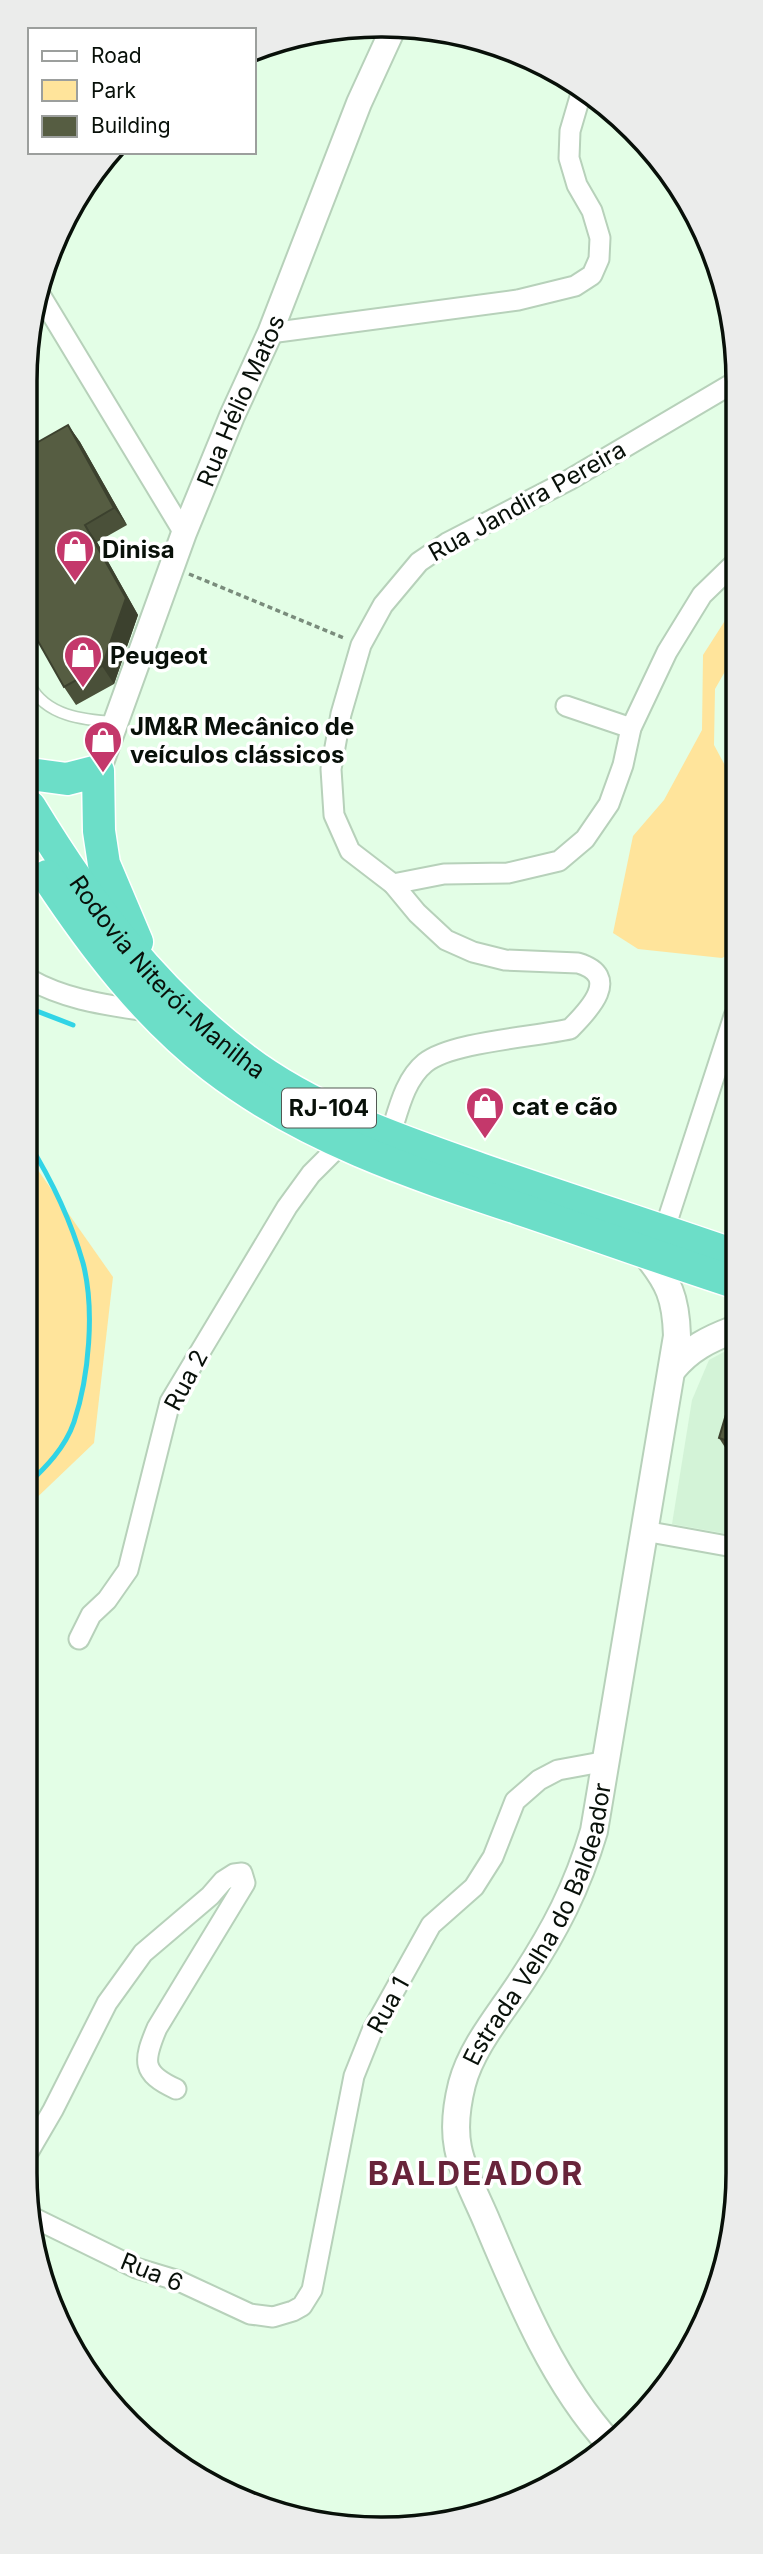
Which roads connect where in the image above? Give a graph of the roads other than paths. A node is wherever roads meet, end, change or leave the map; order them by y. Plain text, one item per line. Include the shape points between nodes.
1 (388, 37) edge
2 (579, 99) edge
3 (45, 304) edge
4 (271, 333) junction
5 (726, 387) edge
6 (184, 533) junction
7 (726, 572) edge
8 (37, 702) edge
9 (566, 706) dead end
10 (116, 723) junction
11 (631, 729) junction
12 (98, 771) junction
13 (37, 772) edge
14 (37, 818) edge
15 (37, 860) edge
16 (393, 884) junction
17 (157, 981) junction
18 (37, 984) edge
19 (152, 1012) junction
20 (726, 1039) edge
21 (390, 1136) junction
22 (342, 1143) junction
23 (654, 1242) junction
24 (726, 1254) edge
25 (726, 1278) edge
26 (726, 1333) edge
27 (673, 1369) junction
28 (643, 1531) junction
29 (726, 1546) edge
30 (79, 1639) dead end
31 (607, 1761) junction
32 (176, 2089) dead end
33 (37, 2136) edge
34 (41, 2222) edge
35 (273, 2317) joint
36 (603, 2436) edge

1 - 4 street, Rua Hélio Matos
2 - 4 street via 570,131 569,158 600,238 592,275 575,286 518,300
3 - 6 street
4 - 6 street, Rua Hélio Matos
5 - 16 street, Rua Jandira Pereira via 569,480 447,544 419,562 383,605 361,645 331,769 334,815 350,851
6 - 10 street, Rua Hélio Matos
7 - 11 street via 702,595 674,640
8 - 10 lane via 72,716
9 - 11 street
10 - 12 street, Rua Hélio Matos
11 - 16 street via 609,804 585,839 559,861 508,873 444,874
12 - 13 highway via 67,779
12 - 17 highway via 104,864
14 - 17 highway, Rodovia Niterói-Manilha / RJ-104 via 109,927
15 - 19 highway, Rodovia Niterói-Manilha / RJ-104 via 83,930
16 - 21 street, Rua Jandira Pereira via 446,940 505,960 587,965 597,973 600,984 599,995 570,1029 459,1047 425,1063 409,1083
17 - 21 highway, Rodovia Niterói-Manilha / RJ-104 via 246,1060 293,1091
18 - 19 street via 83,1002
19 - 22 highway, Rodovia Niterói-Manilha / RJ-104 via 247,1092
20 - 23 street
21 - 23 highway, Rodovia Niterói-Manilha / RJ-104
22 - 23 highway, Rodovia Niterói-Manilha / RJ-104 via 419,1175
22 - 30 street, Rua 2 via 287,1207 170,1402 128,1570 90,1615
23 - 24 highway, Rodovia Niterói-Manilha / RJ-104
23 - 25 highway, Rodovia Niterói-Manilha / RJ-104
23 - 27 main road, Estrada Velha do Baldeador via 676,1313
26 - 27 main road via 685,1354
27 - 28 main road, Estrada Velha do Baldeador
28 - 29 street
28 - 31 main road, Estrada Velha do Baldeador
31 - 35 street, Rua 1 via 558,1770 515,1801 493,1857 474,1887 431,1925 372,2031 354,2076 312,2290 302,2306
31 - 36 main road, Estrada Velha do Baldeador via 582,1871 557,1925 478,2048 462,2083 456,2121 458,2148 516,2287 556,2370
32 - 33 street via 156,2080 147,2052 245,1883 242,1873 223,1881 143,1952 107,2003
34 - 35 street, Rua 6 via 136,2268 179,2281 250,2314

